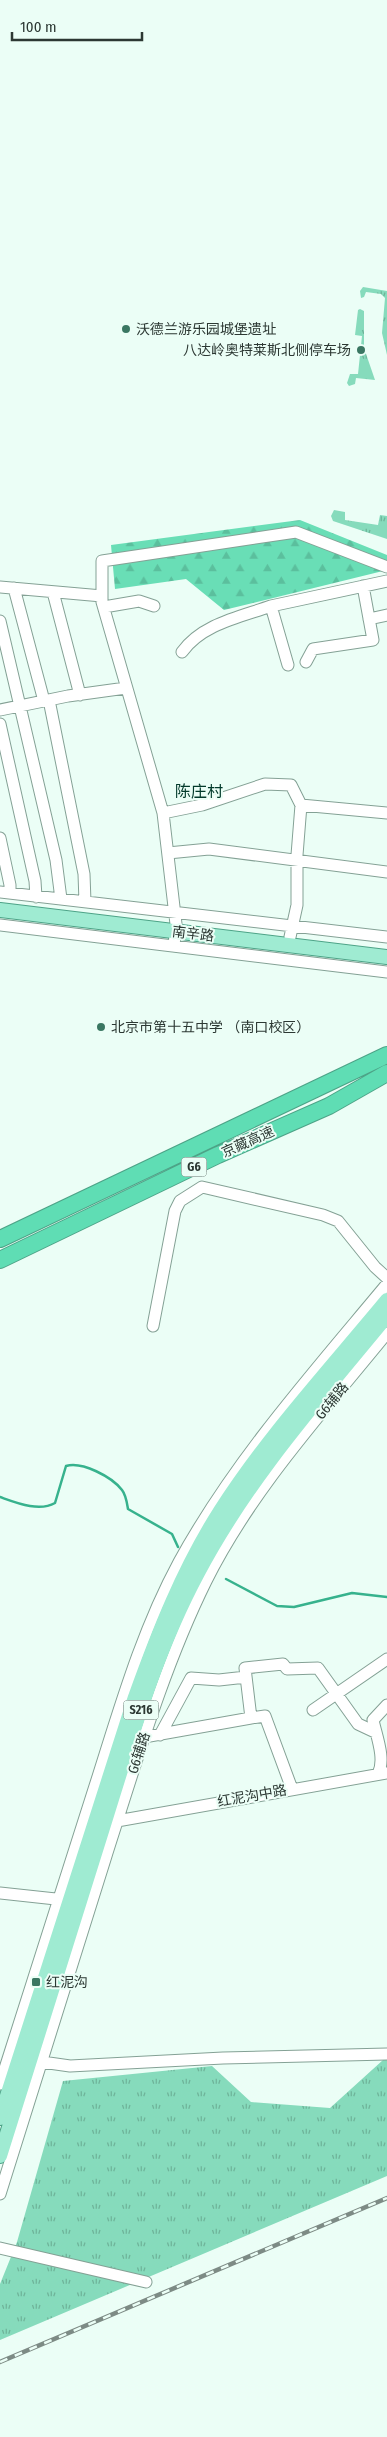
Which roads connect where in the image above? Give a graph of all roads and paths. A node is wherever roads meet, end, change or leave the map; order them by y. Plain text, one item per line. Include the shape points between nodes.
1 (387, 567) edge
2 (387, 581) edge
3 (0, 586) edge
4 (363, 586) junction
5 (14, 588) junction
6 (53, 592) junction
7 (103, 602) junction
8 (154, 606) dead end
9 (271, 606) junction
10 (387, 615) edge
11 (369, 619) junction
12 (0, 621) edge
13 (182, 652) dead end
14 (306, 662) dead end
15 (288, 666) dead end
16 (126, 688) junction
17 (80, 695) junction
18 (47, 700) junction
19 (20, 706) junction
20 (0, 710) edge
21 (0, 724) edge
22 (301, 805) junction
23 (163, 813) junction
24 (387, 813) edge
25 (0, 838) edge
26 (168, 853) junction
27 (297, 861) junction
28 (387, 872) edge
29 (3, 896) edge
30 (36, 897) junction
31 (61, 900) junction
32 (85, 902) junction
33 (0, 910) edge
34 (176, 923) junction
35 (0, 925) edge
36 (291, 931) junction
37 (387, 937) edge
38 (174, 946) junction
39 (387, 949) edge
40 (387, 958) edge
41 (387, 972) edge
42 (387, 1055) edge
43 (387, 1072) edge
44 (0, 1238) edge
45 (0, 1260) edge
46 (387, 1278) edge
47 (387, 1284) edge
48 (387, 1300) edge
49 (387, 1316) edge
50 (153, 1326) dead end
51 (387, 1333) edge
52 (387, 1659) edge
53 (246, 1677) junction
54 (337, 1693) junction
55 (387, 1705) edge
56 (313, 1710) dead end
57 (251, 1718) junction
58 (375, 1732) junction
59 (160, 1735) junction
60 (144, 1737) junction
61 (382, 1773) edge
62 (292, 1789) junction
63 (117, 1821) junction
64 (0, 1893) edge
65 (64, 1900) junction
66 (387, 2054) edge
67 (42, 2062) junction
68 (0, 2084) edge
69 (0, 2118) edge
70 (0, 2156) edge
71 (0, 2194) edge
72 (0, 2248) edge
73 (146, 2282) dead end

1 - 7 street via 302,533 289,532 102,561
2 - 4 street
3 - 5 street
4 - 9 street
4 - 11 street
5 - 6 street
5 - 18 street
6 - 7 street
6 - 17 street
7 - 8 street via 139,601
7 - 16 street
9 - 13 street via 206,630 193,638
9 - 15 street
10 - 11 street
11 - 14 street via 373,640 313,649
12 - 19 street
16 - 17 street
16 - 23 street
17 - 18 street
18 - 19 street
18 - 32 street via 84,874
19 - 20 street
19 - 31 street via 56,860
21 - 30 street
22 - 23 street via 291,785 265,784 202,805
22 - 24 street
22 - 27 street
23 - 26 street
25 - 29 street via 10,884
26 - 27 street via 209,849
26 - 34 street
27 - 28 street
27 - 36 street via 297,905
29 - 30 street
29 - 34 main road, 南辛路
30 - 31 street
31 - 32 street
32 - 34 street
33 - 34 main road, 南辛路
34 - 36 main road, 南辛路
34 - 38 street
34 - 40 main road, 南辛路
35 - 38 street
36 - 37 street
36 - 39 main road, 南辛路
38 - 41 street
42 - 44 highway, 京藏高速 / G6
43 - 45 highway, 京藏高速 / G6 via 328,1106
46 - 50 street via 338,1221 202,1187 180,1201 175,1211
47 - 65 street, G6辅路 / S216 via 238,1467 211,1506 178,1565 149,1628 125,1694
48 - 65 main road, G6辅路 / S216 via 246,1473 187,1570 158,1632
49 - 70 main road, G6辅路 / S216 via 282,1444 229,1518 168,1635 123,1765
51 - 60 street, G6辅路 / S216 via 291,1451 239,1524 207,1580 179,1640
52 - 54 street
53 - 54 street via 245,1668 283,1664 287,1669 318,1668
53 - 57 street
53 - 59 street via 219,1680 190,1678
54 - 56 street
54 - 58 street via 358,1724
55 - 58 street via 373,1720
57 - 59 street
57 - 62 street via 265,1716
58 - 61 street
59 - 60 street
60 - 63 street, G6辅路 / S216
61 - 62 street, 红泥沟中路
62 - 63 street, 红泥沟中路
63 - 67 street, G6辅路 / S216
64 - 65 street
65 - 68 street, G6辅路 / S216
65 - 69 main road, G6辅路 / S216
66 - 67 street via 70,2066
67 - 71 street, G6辅路 / S216
72 - 73 street

